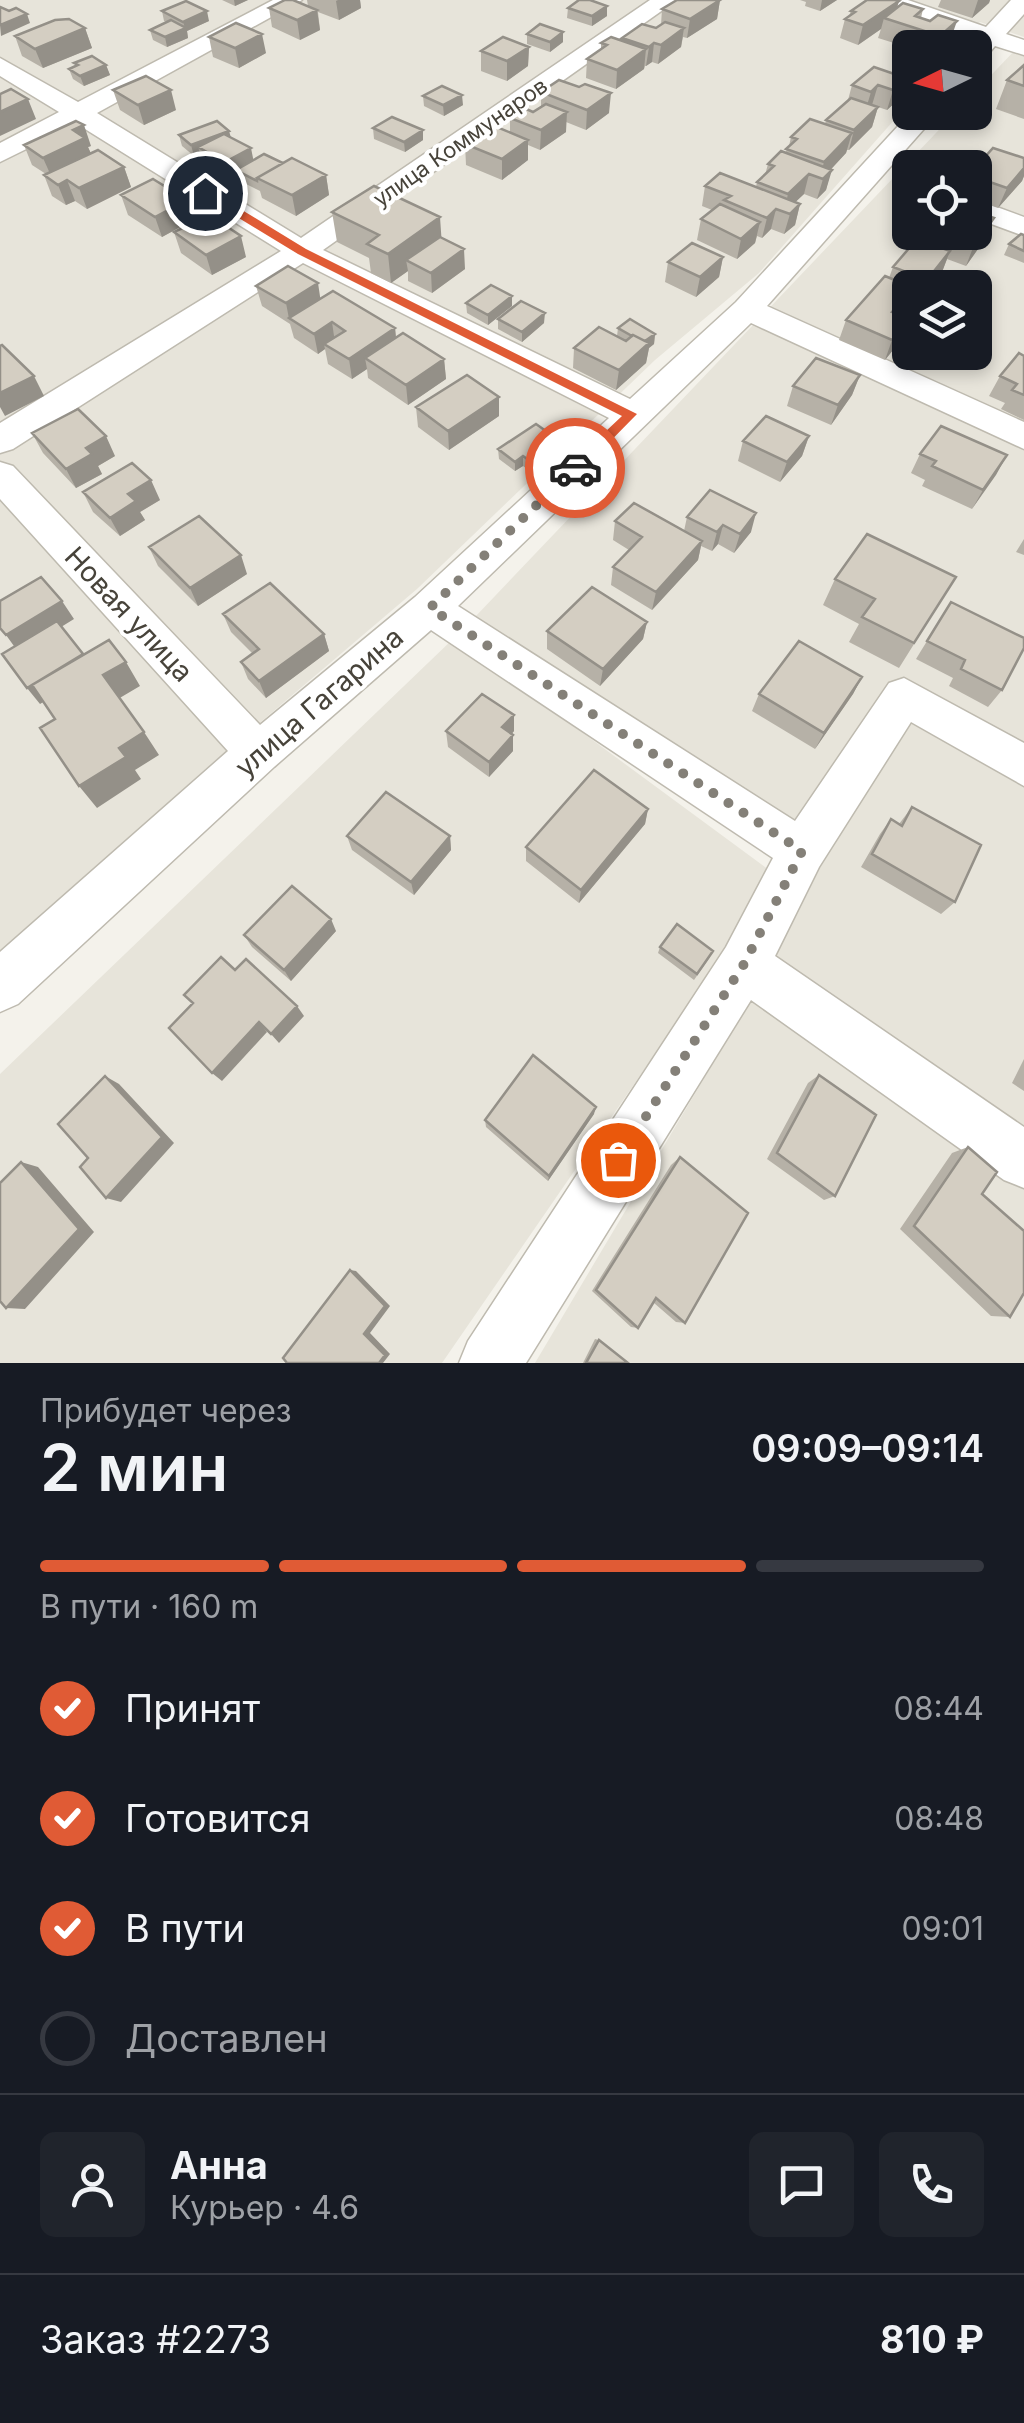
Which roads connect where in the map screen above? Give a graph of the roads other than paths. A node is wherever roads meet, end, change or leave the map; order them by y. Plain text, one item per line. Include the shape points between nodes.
1 (290, 0) edge
2 (665, 0) edge
3 (886, 0) edge
4 (1024, 0) edge
5 (951, 30) edge
6 (992, 35) edge
7 (992, 46) edge
8 (1024, 48) edge
9 (0, 65) edge
10 (76, 115) junction
11 (0, 154) edge
12 (892, 178) edge
13 (992, 214) edge
14 (1024, 226) edge
15 (302, 251) junction
16 (747, 308) junction
17 (631, 414) junction
18 (1024, 438) edge
19 (0, 440) edge
20 (0, 474) edge
21 (430, 608) junction
22 (258, 754) junction
23 (1024, 766) edge
24 (802, 851) junction
25 (744, 964) junction
26 (0, 986) edge
27 (1024, 1160) edge
28 (490, 1363) edge

1 - 10 street
2 - 15 street, улица Коммунаров
3 - 5 street
4 - 6 street
7 - 8 street
9 - 10 street
10 - 11 street
10 - 15 street
12 - 16 street, улица Гагарина
13 - 14 street
15 - 17 street
15 - 19 street, улица Коммунаров
16 - 17 street, улица Гагарина
16 - 18 street
17 - 21 street, улица Гагарина
20 - 22 street, Новая улица
21 - 22 street, улица Гагарина
21 - 24 street
22 - 26 street, улица Гагарина
23 - 24 street via 904,696
24 - 25 street
25 - 27 street
25 - 28 street

